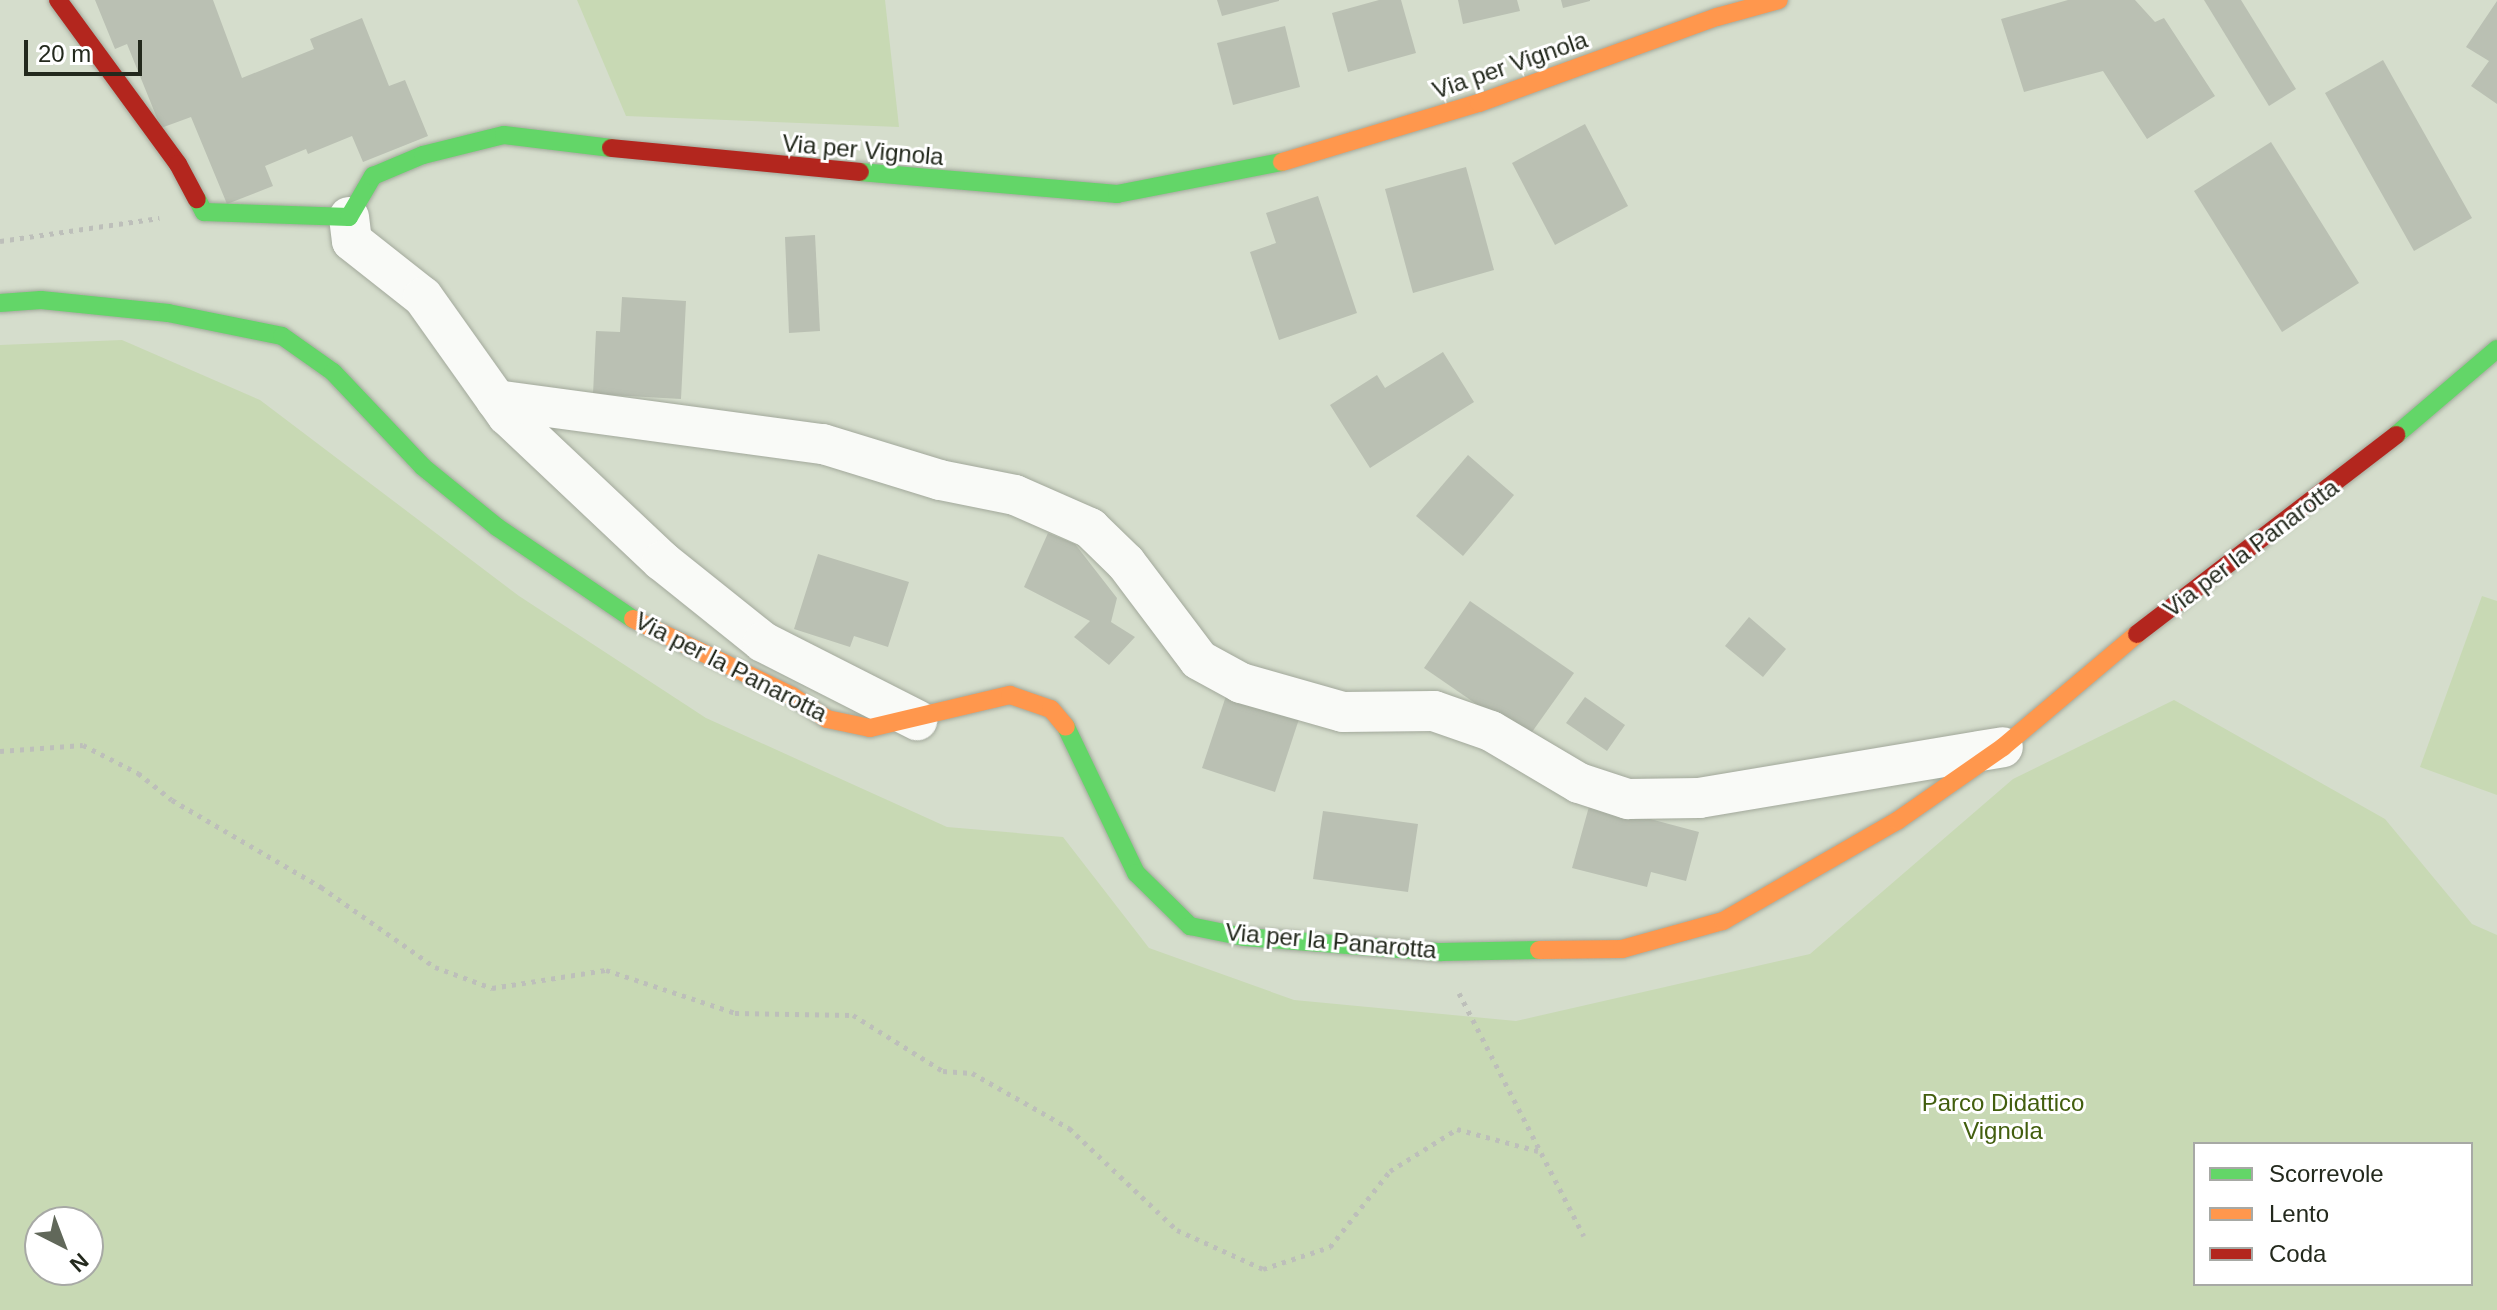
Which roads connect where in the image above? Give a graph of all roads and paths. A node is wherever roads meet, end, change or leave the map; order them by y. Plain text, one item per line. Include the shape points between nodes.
1 (58, 0) edge
2 (1779, 0) edge
3 (204, 212) junction
4 (349, 217) junction
5 (0, 241) edge
6 (0, 303) edge
7 (2497, 349) edge
8 (496, 400) junction
9 (917, 720) junction
10 (2003, 747) junction
11 (0, 751) edge
12 (1441, 952) junction
13 (1538, 1151) junction
14 (1584, 1236) dead end

1 - 3 street via 178,164
2 - 4 street, Via per Vignola via 1717,17 1479,103 1300,157 1117,194 687,158 504,135 423,155 373,176
3 - 4 street
3 - 5 path
4 - 8 street via 352,241 423,297
6 - 9 street, Via per la Panarotta via 41,300 168,313 282,336 333,372 423,467 497,527 645,627 792,696 827,719 870,728
7 - 10 street, Via per la Panarotta via 2351,473 2114,651
8 - 9 street via 662,561 763,642
8 - 10 street via 823,444 940,480 1015,495 1090,528 1126,563 1199,660 1241,683 1343,712 1434,711 1491,731 1579,783 1628,799 1699,798
9 - 12 street, Via per la Panarotta via 1010,695 1051,709 1076,738 1136,873 1190,926 1244,937
10 - 12 street, Via per la Panarotta via 1897,821 1711,925 1622,949
11 - 13 path via 83,745 321,887 435,967 492,988 606,970 735,1013 853,1015 943,1071 972,1073 1069,1128 1177,1230 1263,1269 1330,1247 1390,1171 1457,1129
12 - 13 path
13 - 14 path

